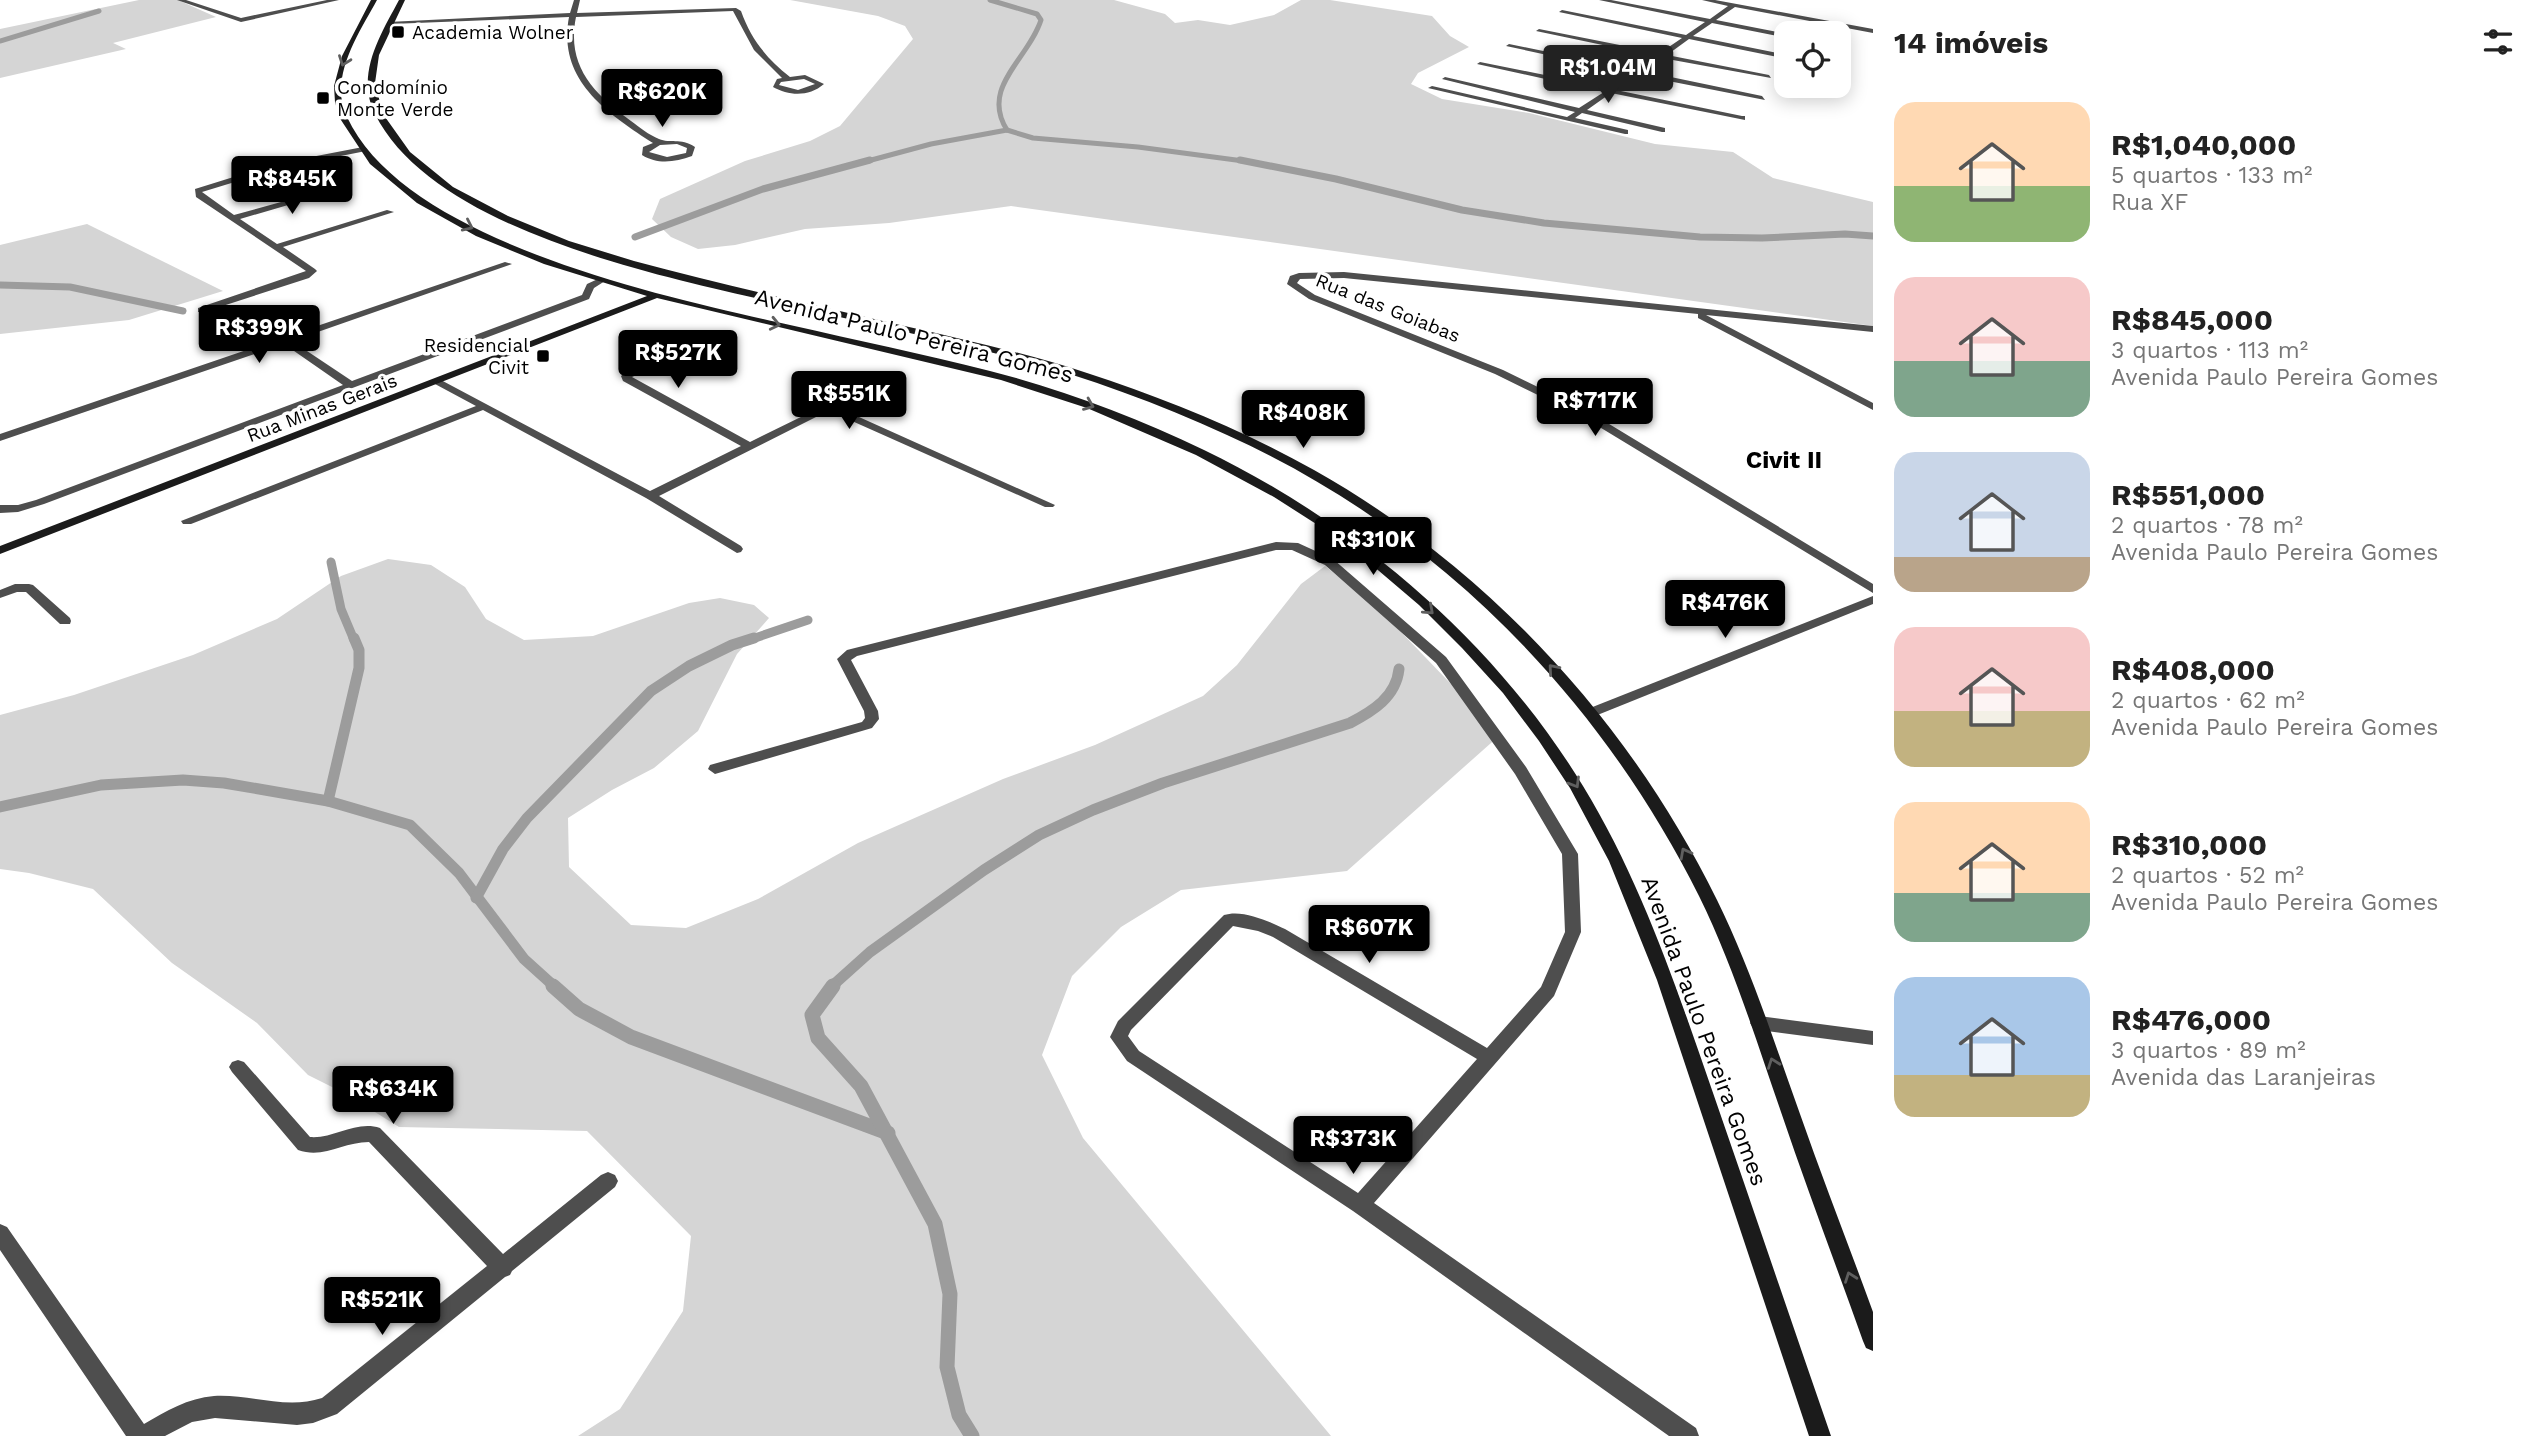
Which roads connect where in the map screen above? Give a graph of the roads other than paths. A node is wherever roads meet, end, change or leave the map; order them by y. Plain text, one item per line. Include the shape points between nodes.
1 (180, 0) edge
2 (336, 0) edge
3 (374, 0) edge
4 (402, 0) edge
5 (576, 0) edge
6 (1602, 0) edge
7 (1705, 0) edge
8 (1734, 5) junction
9 (1562, 12) dead end
10 (573, 15) junction
11 (391, 22) junction
12 (1712, 22) junction
13 (1539, 31) dead end
14 (1873, 31) edge
15 (1774, 34) edge
16 (1689, 38) junction
17 (1509, 46) dead end
18 (1774, 54) edge
19 (1664, 55) junction
20 (1480, 64) dead end
21 (1639, 73) junction
22 (1769, 77) dead end
23 (787, 78) junction
24 (1445, 79) dead end
25 (1432, 88) dead end
26 (1612, 92) junction
27 (1762, 98) dead end
28 (1582, 111) junction
29 (1742, 118) dead end
30 (1569, 119) junction
31 (1662, 130) dead end
32 (1625, 132) dead end
33 (659, 143) junction
34 (363, 149) junction
35 (344, 186) dead end
36 (390, 212) dead end
37 (233, 218) junction
38 (275, 247) junction
39 (508, 264) dead end
40 (600, 281) junction
41 (655, 296) junction
42 (201, 310) dead end
43 (1693, 312) junction
44 (1873, 329) edge
45 (710, 338) dead end
46 (284, 340) junction
47 (439, 382) junction
48 (350, 385) junction
49 (485, 406) junction
50 (1873, 407) edge
51 (0, 438) edge
52 (749, 446) junction
53 (650, 496) junction
54 (1049, 505) dead end
55 (0, 509) edge
56 (187, 521) dead end
57 (737, 549) dead end
58 (0, 550) edge
59 (1873, 589) edge
60 (0, 594) edge
61 (1873, 600) edge
62 (65, 621) dead end
63 (1590, 713) junction
64 (715, 769) dead end
65 (1759, 1023) junction
66 (1873, 1038) edge
67 (1490, 1058) junction
68 (238, 1067) dead end
69 (608, 1181) dead end
70 (1360, 1205) junction
71 (0, 1233) edge
72 (503, 1268) junction
73 (1873, 1341) edge
74 (139, 1436) edge
75 (144, 1436) edge
76 (1688, 1436) edge
77 (1820, 1436) edge

1 - 2 street via 241,20
3 -> 34 main road, Avenida Paulo Pereira Gomes via 346,54 338,83 342,116
4 - 11 main road, Avenida Paulo Pereira Gomes
5 - 10 street
6 - 12 street
7 - 8 street
8 - 12 street
8 - 14 street
9 - 16 street
10 - 11 street
10 - 23 street via 737,9 757,52
10 - 33 street via 570,43 582,78 620,116
63 -> 11 main road, Avenida Paulo Pereira Gomes via 1533,646 1467,584 1371,511 1263,448 1111,385 1042,362 604,257 525,226 451,188 405,151 377,109 372,65
12 - 15 street
12 - 16 street
13 - 19 street
16 - 18 street
16 - 19 street
17 - 21 street
19 - 21 street
19 - 22 street
20 - 26 street
21 - 26 street
21 - 27 street
23 - 23 street via 775,86 794,92 820,84 805,77
24 - 28 street
25 - 30 street
26 - 28 street
26 - 29 street
28 - 30 street
28 - 31 street
30 - 32 street
33 - 33 street via 645,153 673,159 692,150 678,142
34 - 37 street via 278,166 198,191
34 -> 40 main road, Avenida Paulo Pereira Gomes via 398,186 433,209 530,255
35 - 37 street
36 - 38 street
37 - 38 street
38 - 42 street via 312,271
39 - 46 street
40 - 41 main road, Avenida Paulo Pereira Gomes
40 - 48 street via 590,286 586,297
41 - 47 main road, Rua Minas Gerais
41 -> 77 main road, Avenida Paulo Pereira Gomes via 963,367 1056,393 1126,420 1297,505 1384,570 1471,649 1562,762 1630,887
43 - 44 street, Rua das Goiabas
43 - 50 street
43 - 59 street, Rua das Goiabas via 1344,275 1299,276 1292,284 1312,297 1499,372 1587,415
45 - 52 street via 633,371 626,379
46 - 48 street
46 - 51 street
47 - 49 street
47 - 58 main road, Rua Minas Gerais
48 - 55 street via 40,502
49 - 53 street
49 - 56 street
52 - 53 street
52 - 54 street via 813,415 835,410
53 - 57 street
60 - 62 street via 29,588
61 - 63 street
65 -> 63 main road, Avenida Paulo Pereira Gomes via 1721,923 1682,846 1638,776
64 - 67 street via 867,725 871,711 844,659 852,653 1248,552 1294,545 1329,562 1441,660 1521,771 1570,854 1573,932 1548,991
65 - 66 street
73 -> 65 main road, Avenida Paulo Pereira Gomes
67 - 70 street
67 - 70 street via 1279,933 1230,919 1124,1026 1119,1037 1133,1056
68 - 72 street via 305,1144 319,1146 373,1134
69 - 72 street
70 - 76 street
71 - 74 street
72 - 75 street via 315,1413 198,1409

